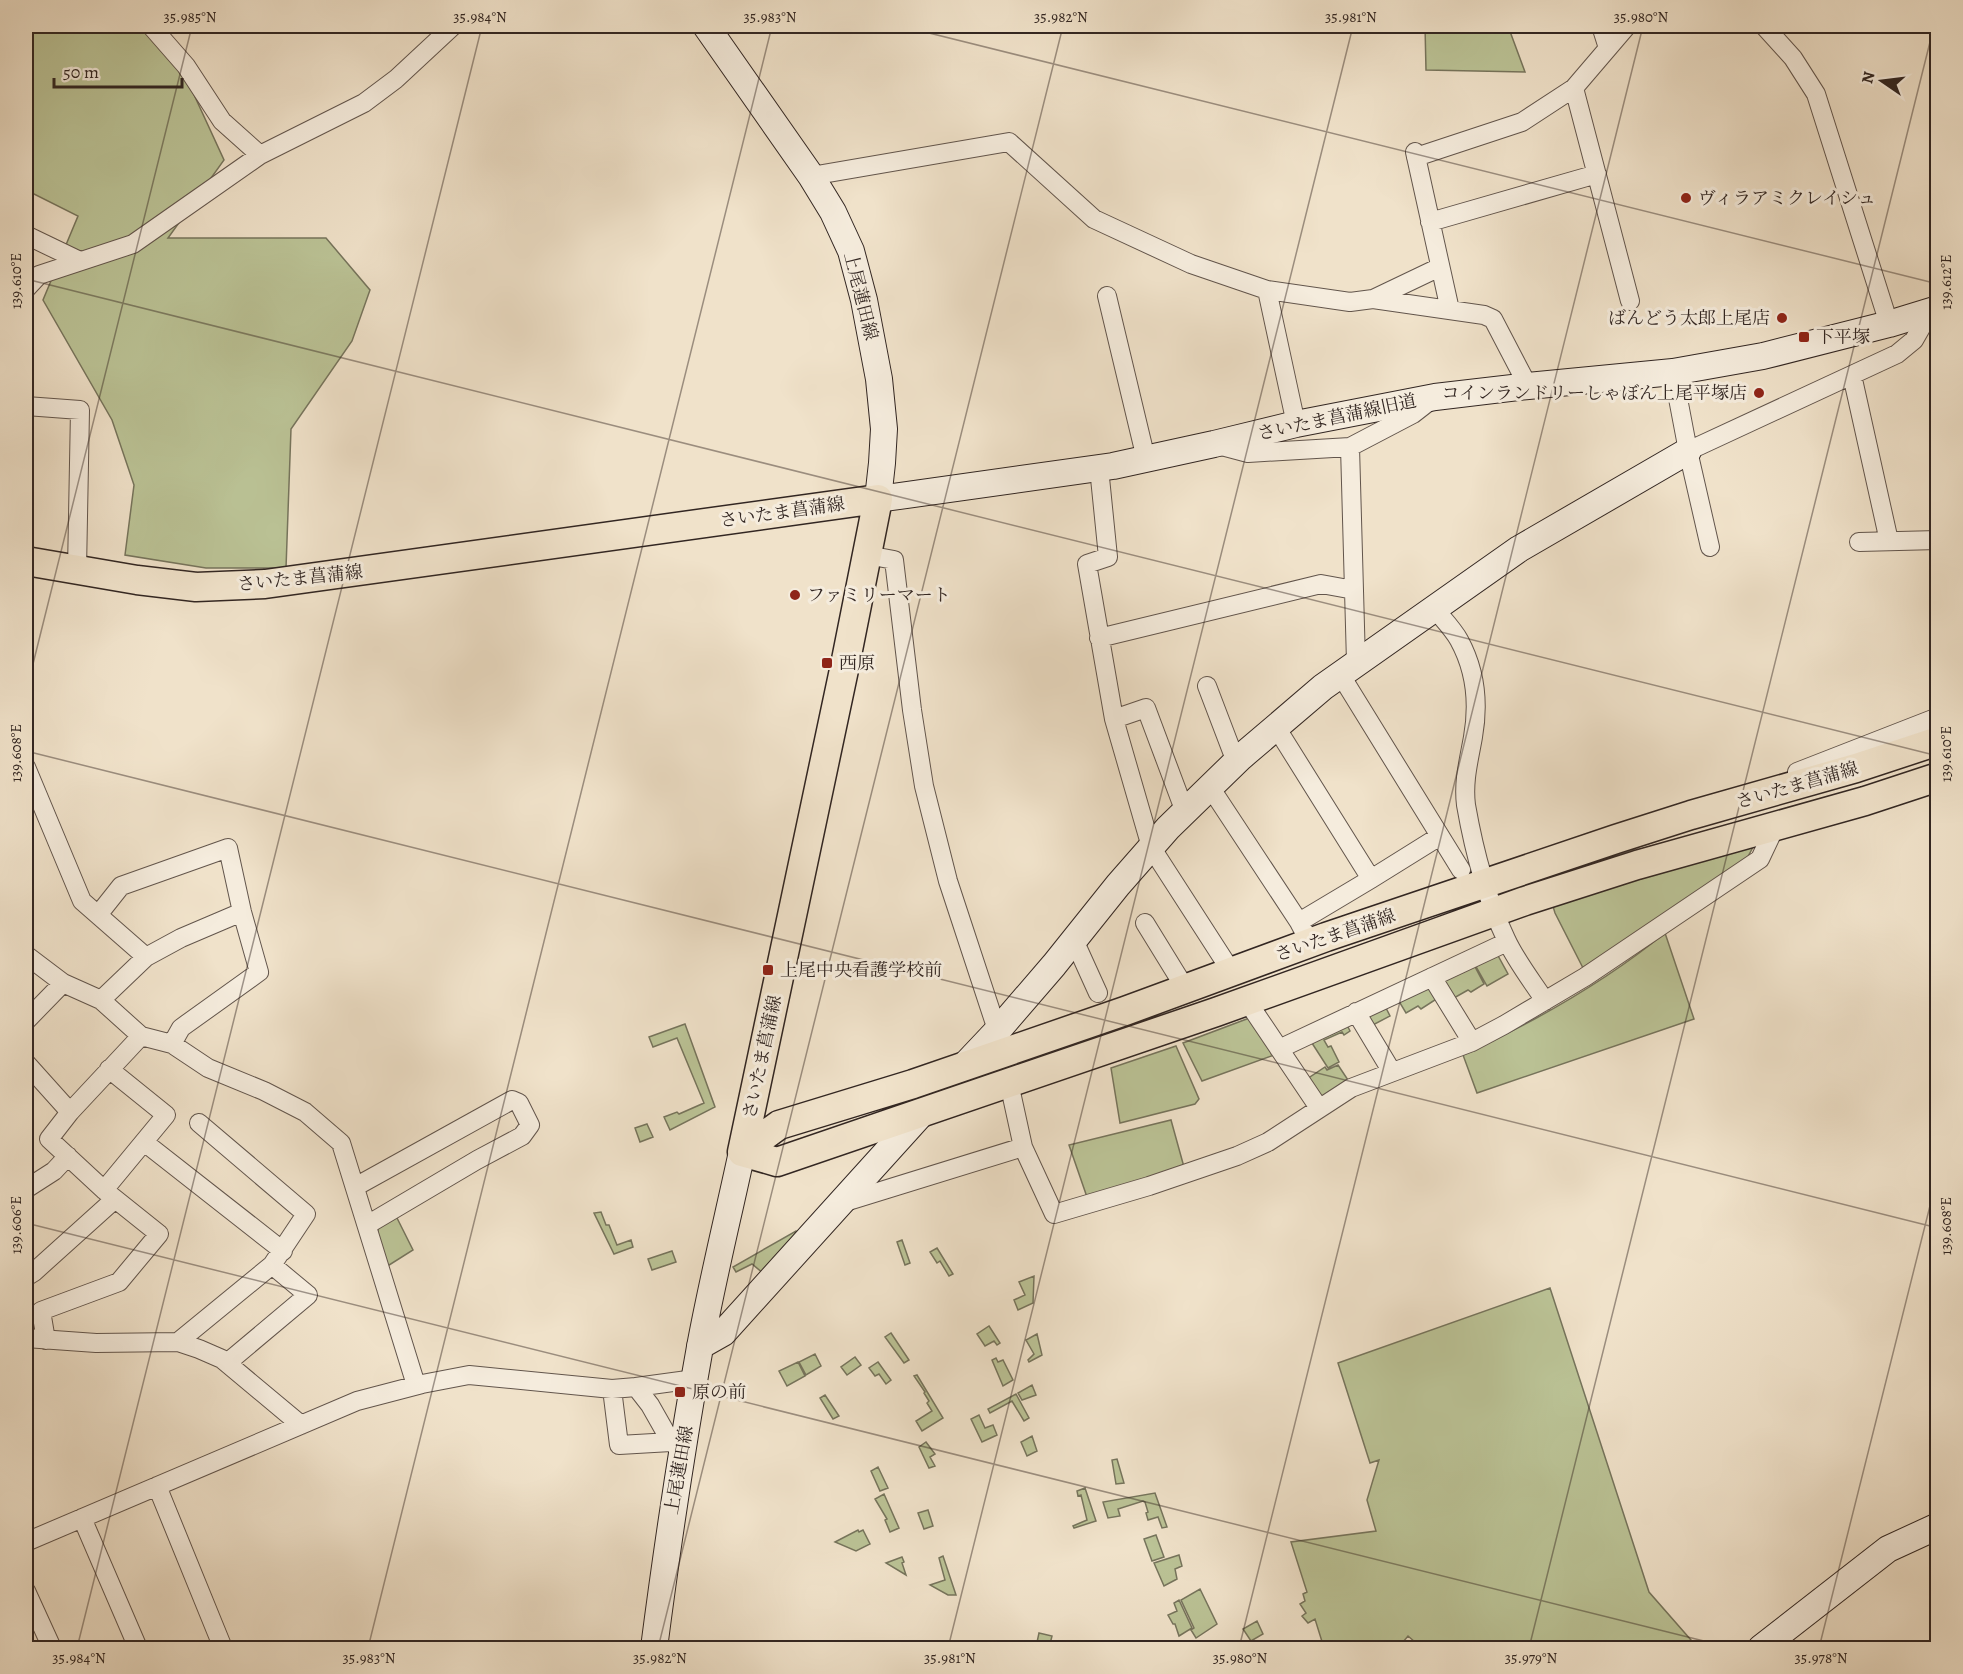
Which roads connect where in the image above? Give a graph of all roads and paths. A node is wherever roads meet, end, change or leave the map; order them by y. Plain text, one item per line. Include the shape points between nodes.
1 (151, 26) edge
2 (453, 26) edge
3 (706, 26) edge
4 (1601, 26) edge
5 (1627, 26) edge
6 (1764, 26) edge
7 (1608, 48) junction
8 (1574, 88) junction
9 (260, 155) junction
10 (1597, 174) junction
11 (812, 176) junction
12 (1430, 222) junction
13 (26, 235) edge
14 (80, 261) junction
15 (1440, 267) junction
16 (26, 289) edge
17 (1267, 290) junction
18 (1107, 296) dead end
19 (1373, 299) junction
20 (1630, 301) dead end
21 (1450, 310) junction
22 (1934, 310) edge
23 (1889, 324) junction
24 (1673, 372) junction
25 (1852, 375) junction
26 (1528, 386) junction
27 (1435, 397) junction
28 (26, 406) edge
29 (1296, 424) junction
30 (1214, 444) junction
31 (1350, 447) junction
32 (1688, 451) junction
33 (1146, 459) junction
34 (1099, 468) junction
35 (878, 499) junction
36 (1938, 540) edge
37 (1889, 541) junction
38 (1859, 542) dead end
39 (1710, 547) dead end
40 (867, 555) junction
41 (26, 561) edge
42 (77, 570) junction
43 (1354, 590) junction
44 (1434, 608) junction
45 (1099, 638) junction
46 (1348, 668) junction
47 (1207, 686) dead end
48 (1938, 717) edge
49 (1114, 719) junction
50 (1276, 727) junction
51 (1938, 741) edge
52 (1236, 762) junction
53 (26, 767) edge
54 (1938, 777) edge
55 (1210, 787) junction
56 (1185, 812) junction
57 (1776, 825) junction
58 (1649, 828) junction
59 (1440, 836) junction
60 (1151, 847) junction
61 (1472, 877) junction
62 (1371, 879) junction
63 (242, 912) junction
64 (1495, 912) junction
65 (98, 915) junction
66 (1145, 923) dead end
67 (1304, 932) junction
68 (1074, 940) junction
69 (1507, 942) junction
70 (26, 955) edge
71 (146, 957) junction
72 (1231, 971) junction
73 (1432, 977) junction
74 (63, 983) junction
75 (1185, 988) junction
76 (1098, 993) dead end
77 (101, 1000) junction
78 (1247, 1001) junction
79 (1545, 1001) junction
80 (1356, 1012) junction
81 (26, 1021) edge
82 (1078, 1027) junction
83 (141, 1036) junction
84 (1472, 1041) junction
85 (1000, 1042) junction
86 (172, 1044) junction
87 (1279, 1049) junction
88 (1088, 1056) junction
89 (26, 1063) edge
90 (109, 1069) junction
91 (1392, 1072) junction
92 (1010, 1083) junction
93 (1319, 1108) junction
94 (70, 1112) junction
95 (922, 1113) junction
96 (199, 1123) dead end
97 (144, 1142) junction
98 (1023, 1147) junction
99 (742, 1152) junction
100 (68, 1156) junction
101 (355, 1187) junction
102 (26, 1189) edge
103 (110, 1194) junction
104 (841, 1203) junction
105 (366, 1226) junction
106 (278, 1258) junction
107 (26, 1277) edge
108 (26, 1338) edge
109 (46, 1340) junction
110 (177, 1342) junction
111 (700, 1347) junction
112 (227, 1363) junction
113 (695, 1379) junction
114 (416, 1385) junction
115 (636, 1387) junction
116 (612, 1389) junction
117 (301, 1425) junction
118 (677, 1447) junction
119 (157, 1486) junction
120 (82, 1518) junction
121 (1938, 1526) edge
122 (26, 1542) edge
123 (26, 1591) edge
124 (52, 1648) edge
125 (138, 1648) edge
126 (223, 1648) edge
127 (654, 1648) edge
128 (1761, 1648) edge

1 - 9 street via 186,66 222,121
2 - 9 street via 364,103
3 - 11 street, 上尾蓮田線
4 - 7 street
5 - 7 street
6 - 23 street via 1793,58 1816,94
7 - 8 street
8 - 10 street
8 - 12 street via 1522,122 1416,155
9 - 14 street via 133,244
10 - 12 street
10 - 20 street
11 - 17 street via 1009,142 1094,219 1191,264
11 - 35 street, 上尾蓮田線 via 852,251 874,344 884,429
12 - 15 street
13 - 14 street
14 - 16 street via 39,274
15 - 19 street
15 - 21 street
17 - 19 street via 1350,302
17 - 29 street
18 - 33 street
19 - 21 street
21 - 26 street via 1493,319
22 - 23 street, さいたま菖蒲線旧道
22 - 25 street via 1914,340 1897,354
23 - 24 street, さいたま菖蒲線旧道 via 1763,356
24 - 26 street, さいたま菖蒲線旧道
24 - 32 street
25 - 32 street
25 - 37 street
26 - 27 street, さいたま菖蒲線旧道
27 - 29 street, さいたま菖蒲線旧道
27 - 31 street via 1413,414
28 - 42 street via 80,410
29 - 30 street, さいたま菖蒲線旧道
30 - 31 street via 1248,453
30 - 33 street, さいたま菖蒲線旧道
31 - 43 street
32 - 39 street
32 - 44 street via 1519,549
33 - 34 street, さいたま菖蒲線旧道
34 - 35 street, さいたま菖蒲線旧道
34 - 45 street via 1108,557 1087,564
35 - 40 main road, さいたま菖蒲線
35 - 42 main road, さいたま菖蒲線 via 265,584 196,587
36 - 37 street
37 - 38 street
40 - 85 street via 894,560 924,786 948,881
40 - 99 main road, さいたま菖蒲線
41 - 42 main road, さいたま菖蒲線
43 - 45 street via 1321,584
43 - 46 street
44 - 46 street
44 - 61 street via 1458,639 1470,663 1476,693 1477,716 1467,764 1466,795
45 - 49 street
46 - 50 street
46 - 59 street
47 - 52 street
48 - 58 street
49 - 56 street via 1146,708
49 - 60 street
50 - 52 street
50 - 62 street
51 - 58 main road, さいたま菖蒲線
52 - 55 street
53 - 65 street via 82,901
54 - 57 main road, さいたま菖蒲線
55 - 56 street
55 - 67 street
56 - 60 street
57 - 64 main road, さいたま菖蒲線
57 - 79 street via 1760,859
58 - 61 main road, さいたま菖蒲線
59 - 61 street
59 - 62 street
60 - 68 street
60 - 72 street
61 - 64 street
61 - 67 main road, さいたま菖蒲線
62 - 67 street
63 - 65 street via 228,848 121,886
63 - 71 street
63 - 86 street via 259,972 181,1028
64 - 69 street
64 - 78 main road, さいたま菖蒲線
65 - 71 street
66 - 75 street
67 - 72 main road, さいたま菖蒲線
68 - 76 street
68 - 85 street
69 - 73 street
69 - 79 street
70 - 74 street
71 - 77 street
72 - 75 main road, さいたま菖蒲線
73 - 80 street
73 - 84 street
74 - 77 street
74 - 81 street
75 - 82 main road, さいたま菖蒲線
77 - 83 street
78 - 87 street
78 - 88 main road, さいたま菖蒲線
79 - 84 street
80 - 87 street
80 - 91 street
82 - 85 main road, さいたま菖蒲線
82 - 88 main road via 1095,1035 1096,1043
83 - 86 street
83 - 90 street
84 - 91 street
85 - 99 main road, さいたま菖蒲線 via 964,1066 779,1125
86 - 101 street via 208,1068 305,1112 341,1143
87 - 93 street
88 - 92 main road, さいたま菖蒲線
89 - 94 street
90 - 94 street
90 - 97 street via 166,1115
91 - 93 street via 1351,1088
92 - 95 main road, さいたま菖蒲線
92 - 98 street
93 - 98 street via 1268,1142 1237,1156 1054,1214
94 - 100 street via 49,1138
95 - 99 main road, さいたま菖蒲線 via 777,1162
95 - 104 street
96 - 106 street via 306,1214
97 - 103 street
97 - 106 street
98 - 104 street
99 - 111 street, 上尾蓮田線
100 - 102 street via 54,1171
100 - 103 street
101 - 105 street
101 - 105 street via 512,1100 519,1103 530,1125 522,1136
103 - 107 street
103 - 109 street via 159,1234 119,1282 41,1311
104 - 111 street via 723,1333
105 - 114 street
106 - 110 street
106 - 112 street via 309,1295
108 - 109 street
109 - 110 street
110 - 112 street
111 - 113 street, 上尾蓮田線
112 - 117 street
113 - 115 street
113 - 118 street, 上尾蓮田線
114 - 116 street via 469,1375
114 - 117 street via 357,1401
115 - 116 street
115 - 118 street
116 - 118 street via 619,1445
117 - 119 street
118 - 127 street, 上尾蓮田線
119 - 120 street
119 - 126 street
120 - 122 street
120 - 125 street
121 - 128 street via 1888,1549
123 - 124 street

